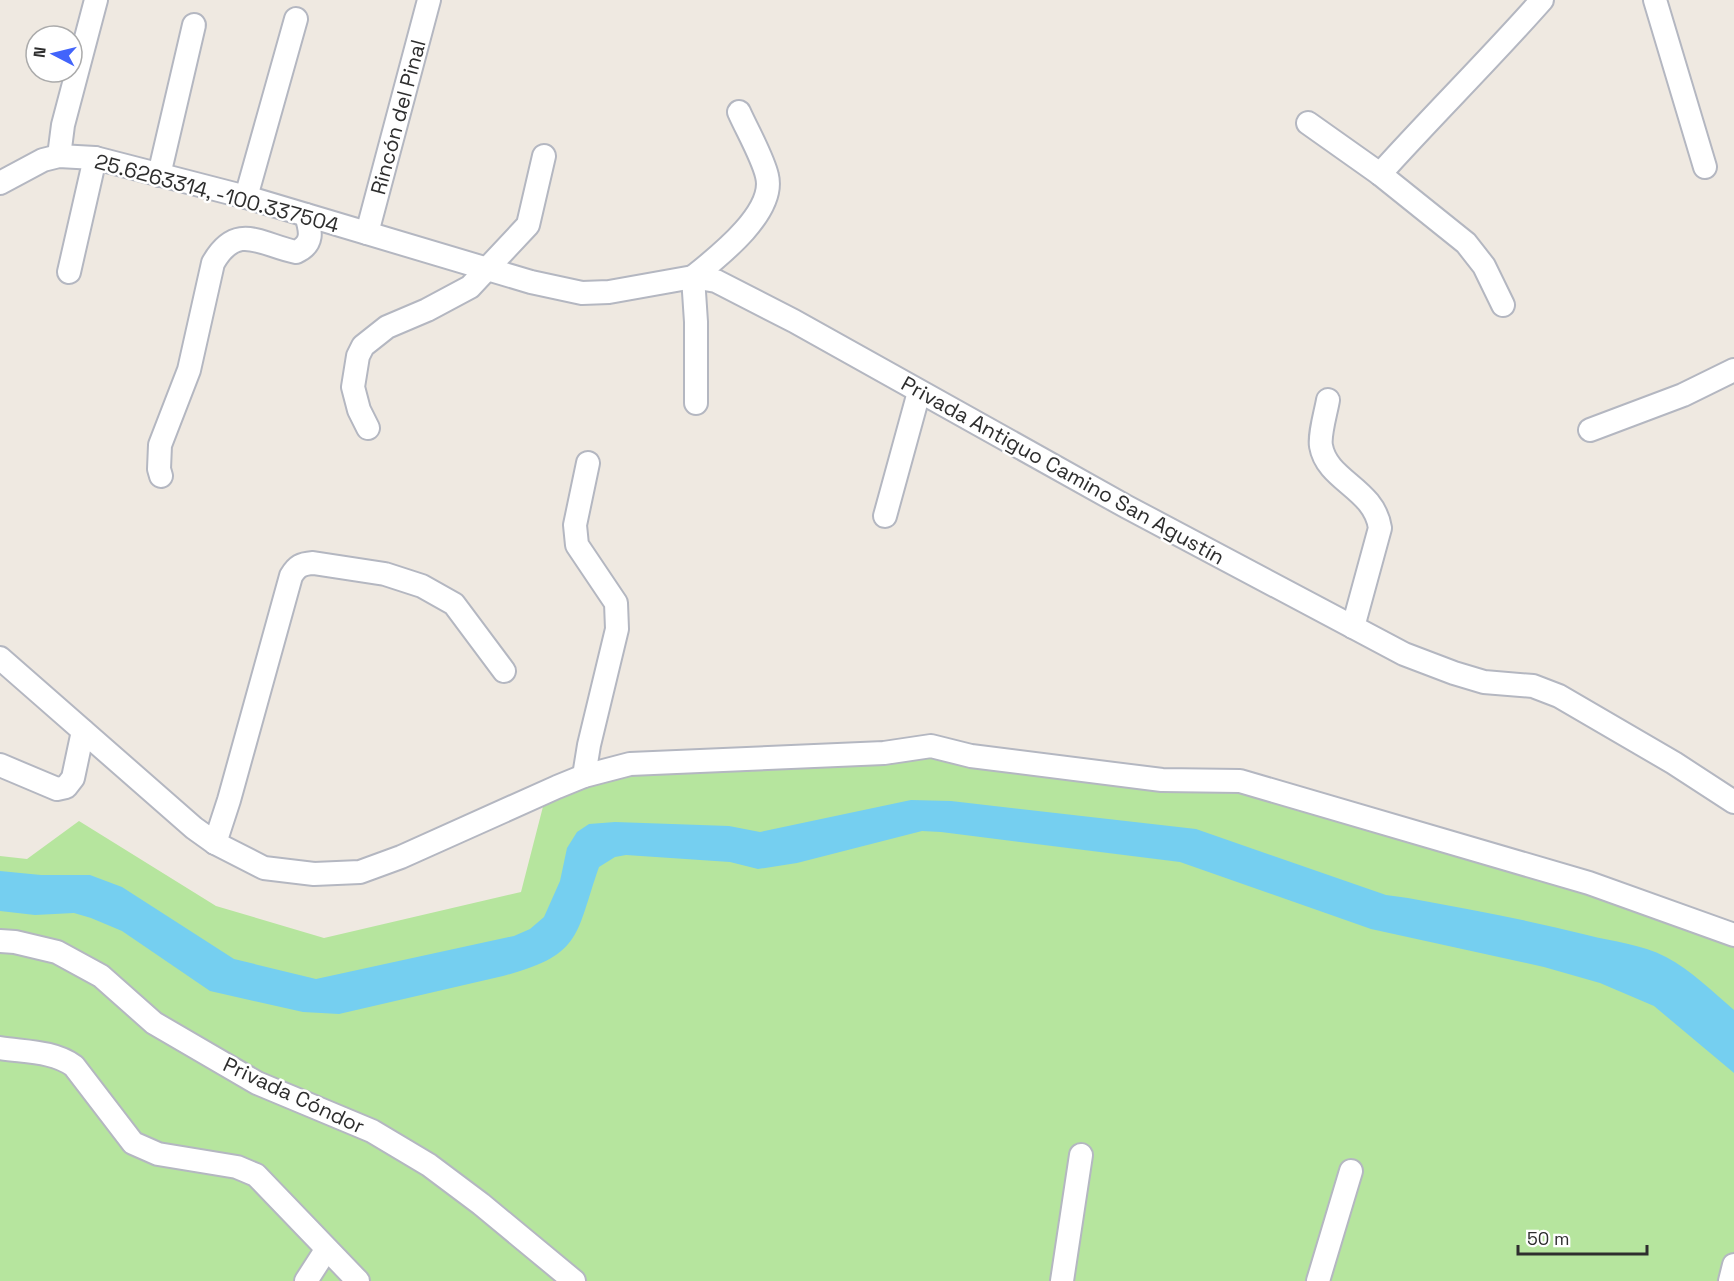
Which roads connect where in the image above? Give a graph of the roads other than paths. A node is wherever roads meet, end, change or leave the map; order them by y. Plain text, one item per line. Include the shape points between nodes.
1 (96, 0) edge
2 (429, 0) edge
3 (1542, 0) edge
4 (1655, 0) edge
5 (296, 19) dead end
6 (194, 25) dead end
7 (740, 112) dead end
8 (1308, 123) dead end
9 (59, 156) junction
10 (544, 156) dead end
11 (94, 158) junction
12 (1704, 167) dead end
13 (1380, 174) junction
14 (159, 175) junction
15 (0, 183) edge
16 (246, 197) junction
17 (306, 215) junction
18 (367, 233) junction
19 (485, 269) junction
20 (69, 272) dead end
21 (693, 277) junction
22 (1503, 305) dead end
23 (1734, 370) edge
24 (918, 392) junction
25 (1328, 400) dead end
26 (696, 403) dead end
27 (368, 428) dead end
28 (1590, 430) dead end
29 (588, 463) dead end
30 (161, 476) dead end
31 (885, 516) dead end
32 (1353, 627) junction
33 (0, 658) edge
34 (504, 671) dead end
35 (83, 730) junction
36 (0, 765) edge
37 (584, 776) junction
38 (1734, 801) edge
39 (215, 843) junction
40 (1734, 935) edge
41 (0, 941) edge
42 (0, 1048) edge
43 (1081, 1155) dead end
44 (1350, 1171) dead end
45 (326, 1250) junction
46 (1734, 1265) edge
47 (306, 1281) edge
48 (358, 1281) edge
49 (574, 1281) edge
50 (1062, 1281) edge
51 (1318, 1281) edge
52 (1730, 1281) edge

1 - 9 street via 63,125
2 - 18 street, Rincón del Pinal
3 - 13 street
4 - 12 street
5 - 16 street
6 - 14 street
7 - 21 street via 768,176 768,193 762,209 722,254
8 - 13 street
9 - 11 street, 25.6263314, -100.337504
9 - 15 street, 25.6263314, -100.337504 via 43,160
10 - 19 street via 528,225
11 - 14 street, 25.6263314, -100.337504
11 - 20 street
13 - 22 street via 1466,243 1484,266
14 - 16 street, 25.6263314, -100.337504
16 - 17 street, 25.6263314, -100.337504
17 - 18 street, 25.6263314, -100.337504
17 - 30 street via 311,232 304,249 296,252 255,238 234,239 221,249 213,263 189,370 160,445
18 - 19 street, Privada Antiguo Camino San Agustín
19 - 21 street, Privada Antiguo Camino San Agustín via 582,293
19 - 27 street via 470,288 387,327 363,346 353,387
21 - 24 street, Privada Antiguo Camino San Agustín via 716,281
21 - 26 street
23 - 28 street via 1683,395
24 - 31 street
24 - 32 street, Privada Antiguo Camino San Agustín
25 - 32 street via 1320,445 1324,457 1371,504 1380,528
29 - 37 street via 575,525 577,545 616,603 617,629
32 - 38 street, Privada Antiguo Camino San Agustín via 1404,654 1454,673 1485,682 1533,686 1559,696
33 - 35 street
34 - 39 street via 454,604 422,586 385,574 302,564 291,576
35 - 36 street via 73,778 66,787 57,789
35 - 39 street
37 - 39 street via 360,872 314,874 264,868
37 - 40 street via 630,764 884,753 931,746 971,756 1162,780 1240,781 1589,883
41 - 49 street, Privada Cóndor via 57,952 101,976 154,1023 257,1083 372,1131 420,1159
42 - 45 street via 65,1059 133,1143 158,1155 237,1167 256,1175
43 - 50 street
44 - 51 street
45 - 47 street
45 - 48 street
46 - 52 street

